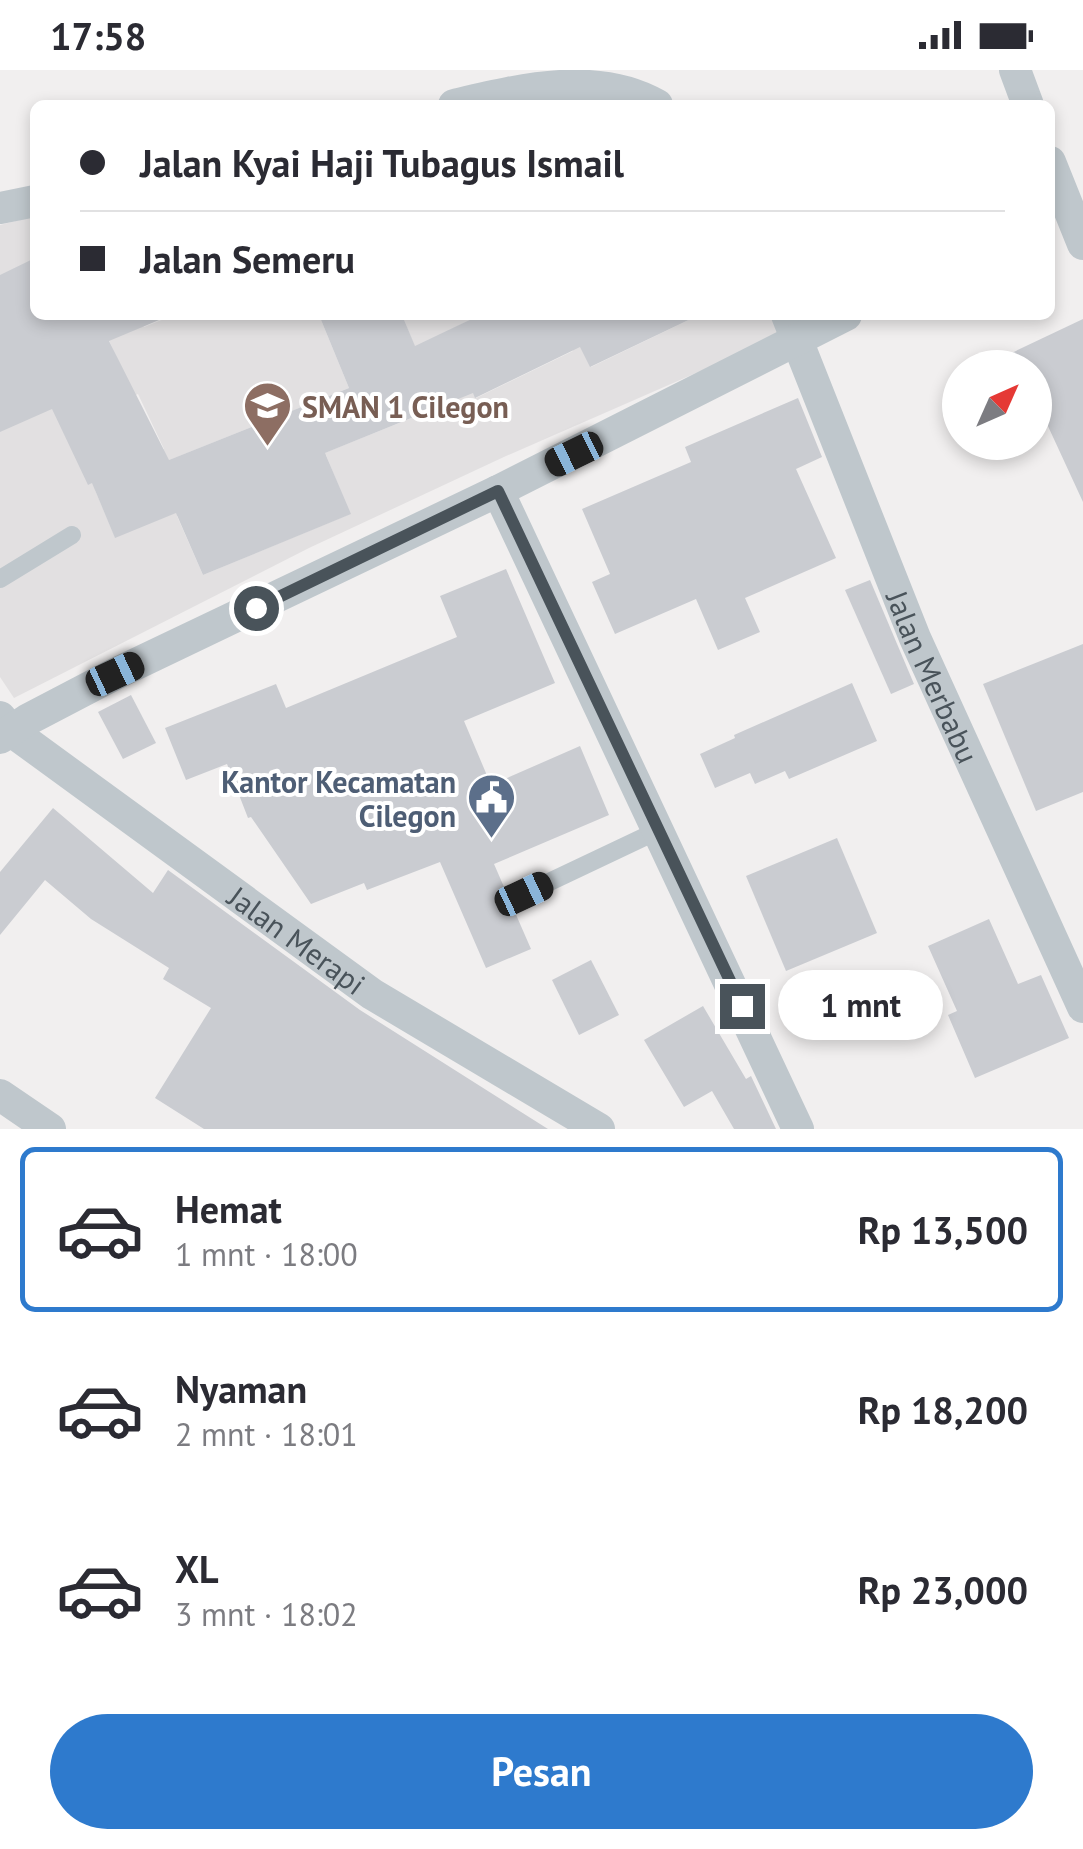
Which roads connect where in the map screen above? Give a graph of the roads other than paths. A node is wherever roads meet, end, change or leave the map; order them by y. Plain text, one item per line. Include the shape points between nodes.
1 (1015, 70) edge
2 (476, 100) edge
3 (643, 100) edge
4 (1026, 100) edge
5 (1055, 176) edge
6 (30, 201) edge
7 (0, 208) edge
8 (1072, 224) edge
9 (825, 320) edge
10 (792, 328) edge
11 (498, 491) junction
12 (72, 534) dead end
13 (0, 580) edge
14 (4, 728) edge
15 (659, 830) junction
16 (524, 894) dead end
17 (1083, 1007) edge
18 (0, 1095) edge
19 (50, 1129) edge
20 (599, 1129) edge
21 (798, 1129) edge

1 - 4 street
2 - 3 street via 562,86 610,87
5 - 8 street
6 - 7 street
9 - 10 street
10 - 11 street
10 - 17 street, Jalan Merbabu via 915,638
11 - 14 street
11 - 15 street
12 - 13 lane
14 - 20 street, Jalan Merapi via 372,994
15 - 16 lane
15 - 21 street
18 - 19 street

